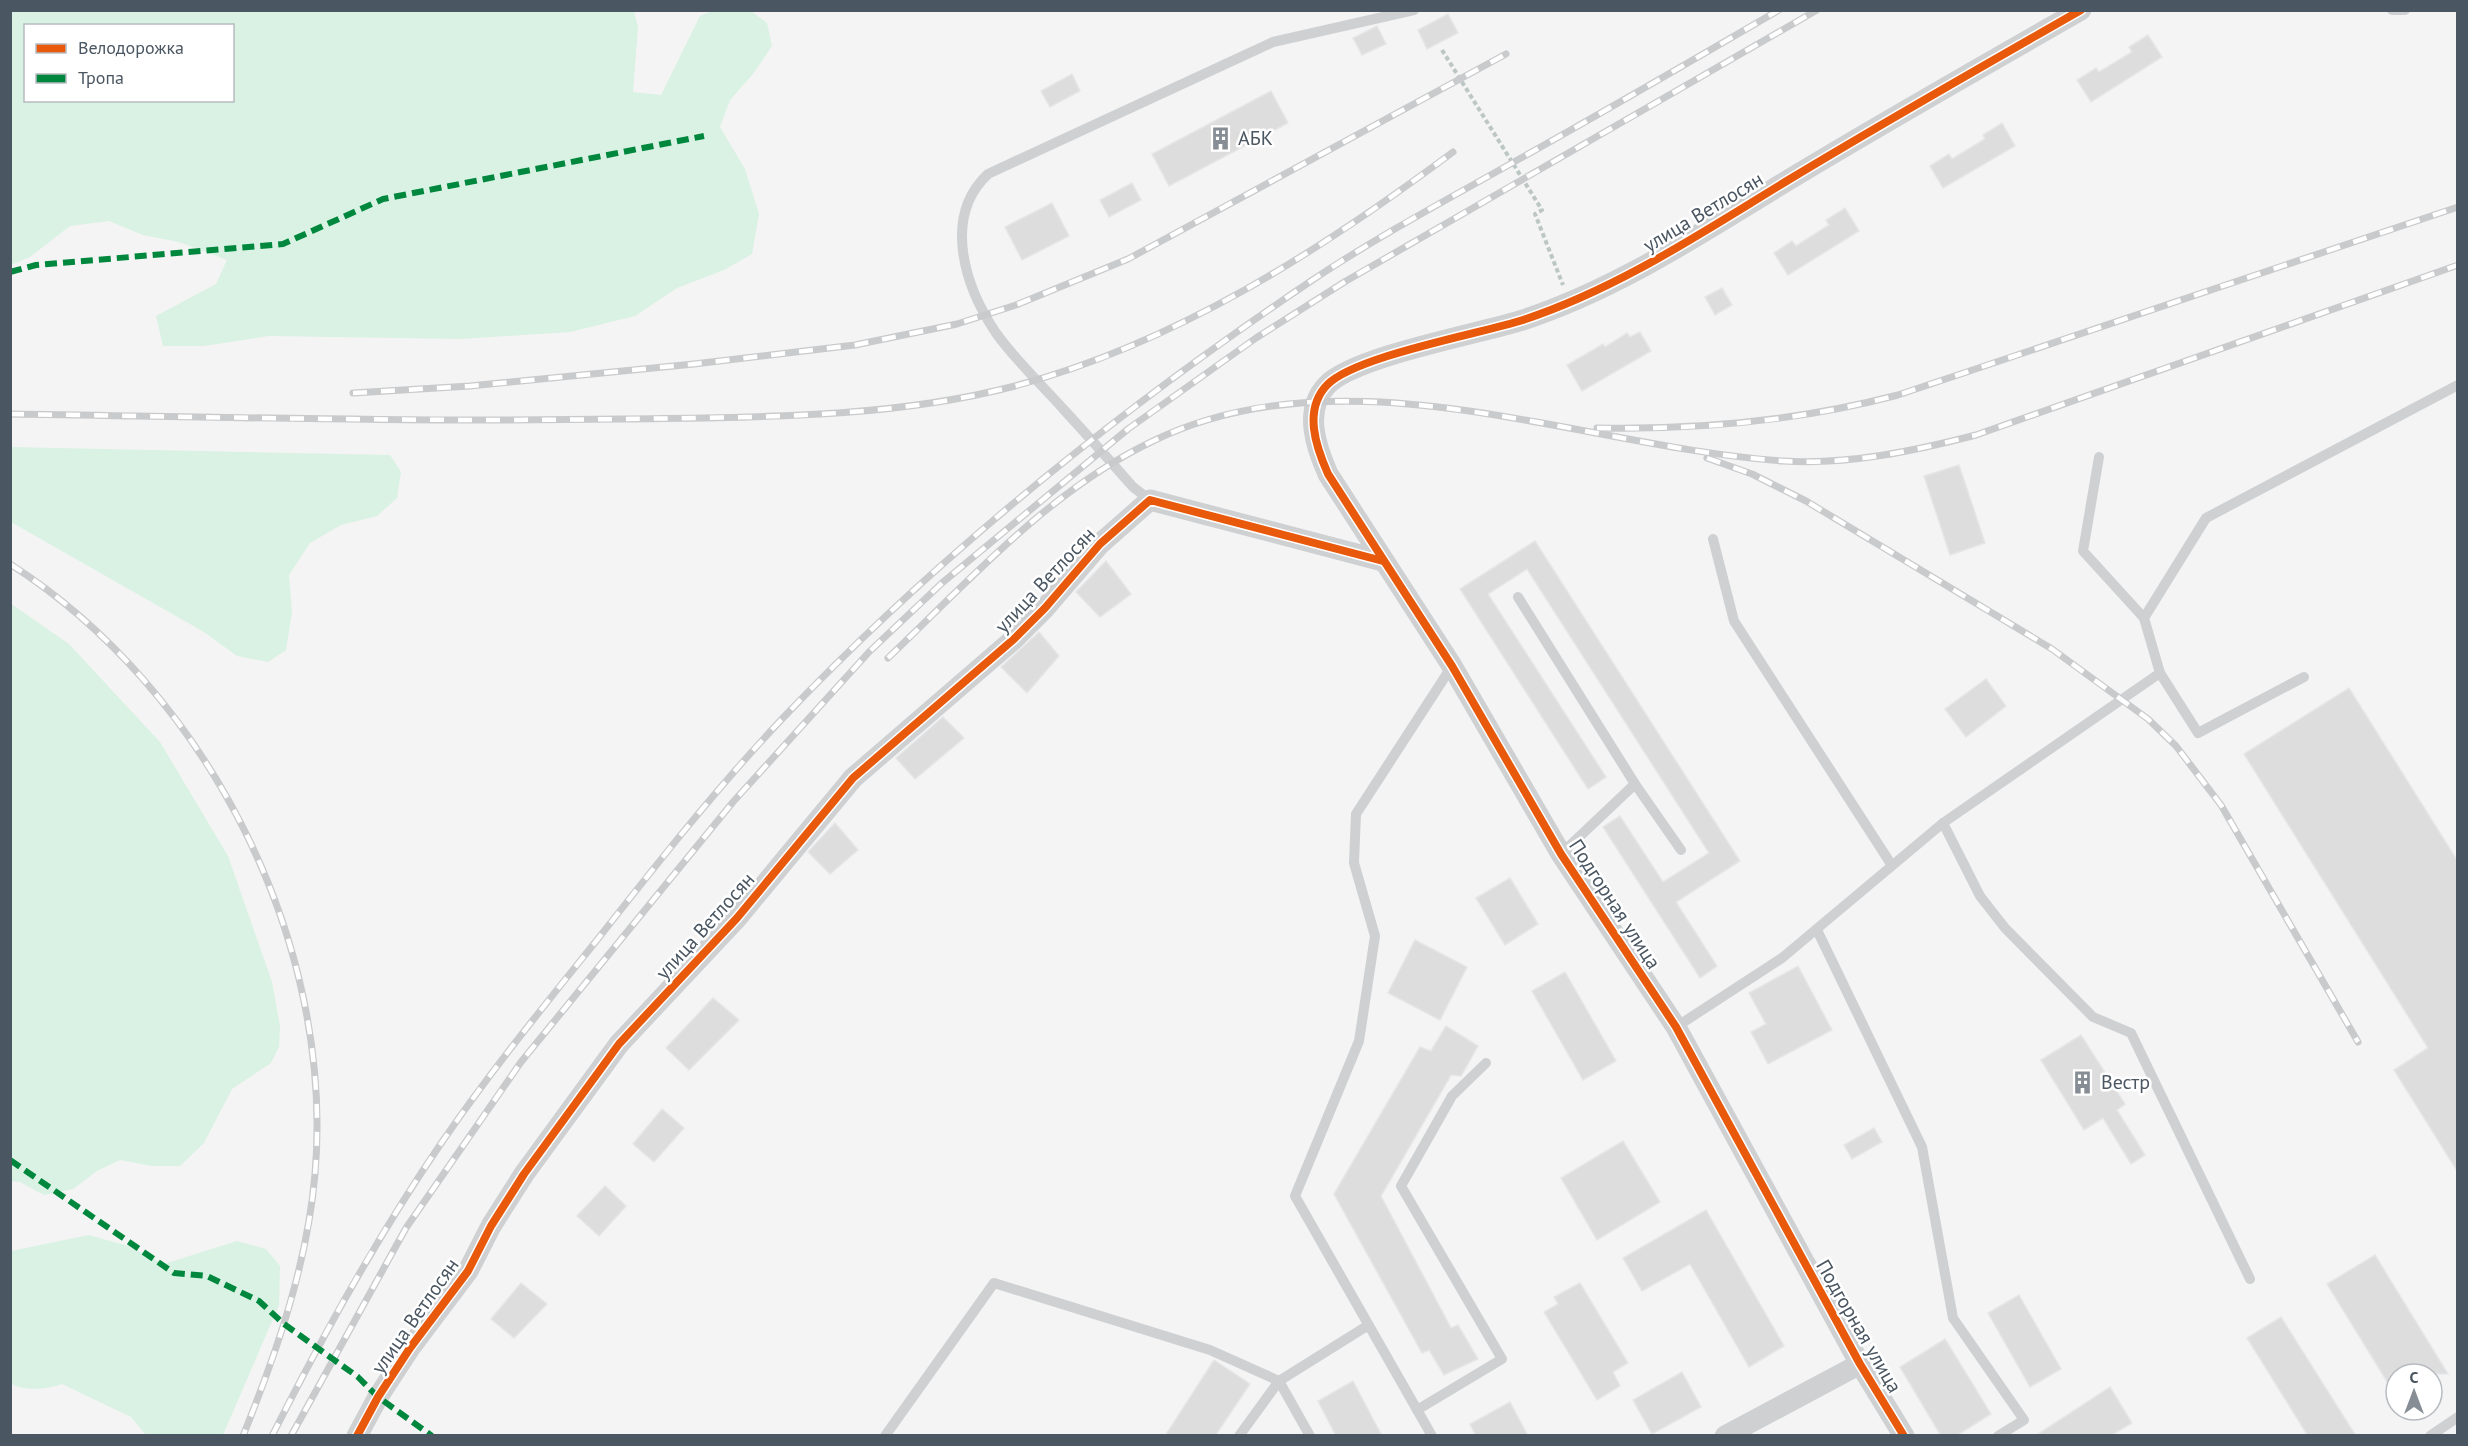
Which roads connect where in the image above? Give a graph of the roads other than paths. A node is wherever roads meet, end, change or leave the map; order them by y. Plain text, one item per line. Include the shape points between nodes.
1 (1414, 10) edge
2 (2081, 10) edge
3 (2392, 10) edge
4 (2405, 10) edge
5 (2457, 385) edge
6 (1322, 392) joint
7 (2099, 457) dead end
8 (1150, 500) junction
9 (1713, 539) dead end
10 (1383, 561) junction
11 (1518, 597) dead end
12 (2144, 618) junction
13 (1452, 666) junction
14 (2160, 673) junction
15 (2304, 677) dead end
16 (1635, 784) junction
17 (1943, 823) junction
18 (1681, 850) dead end
19 (1562, 854) junction
20 (1891, 864) junction
21 (1817, 930) junction
22 (1676, 1027) junction
23 (1486, 1063) dead end
24 (2250, 1280) dead end
25 (1367, 1326) junction
26 (1860, 1364) junction
27 (1279, 1381) junction
28 (1417, 1410) junction
29 (2457, 1417) edge
30 (357, 1436) edge
31 (885, 1436) edge
32 (1239, 1436) edge
33 (1310, 1436) edge
34 (1432, 1436) edge
35 (1725, 1436) edge
36 (1904, 1436) edge
37 (1998, 1436) edge
38 (2430, 1436) edge

1 - 8 lane via 1273,42 988,174 975,187 963,216 961,233 968,274 986,315 1023,364 1133,487
2 - 6 street, улица Ветлосян via 1651,263 1570,302 1515,322 1354,368
3 - 4 lane
5 - 12 lane via 2206,518
6 - 10 street, Подгорная улица via 1313,424 1317,448 1328,474
7 - 12 lane via 2083,551
8 - 10 street
8 - 30 street, улица Ветлосян via 1100,544 1014,639 853,778 737,918 620,1044 524,1174 468,1271 410,1348
9 - 20 lane via 1734,621
10 - 13 street, Подгорная улица
11 - 16 lane
12 - 14 lane
13 - 19 street, Подгорная улица
13 - 25 lane via 1356,814 1354,863 1375,936 1359,1041 1295,1196
14 - 15 lane via 2198,733
14 - 17 lane
16 - 18 lane
16 - 19 lane
17 - 20 lane
17 - 24 lane via 1980,896 2005,928 2093,1017 2131,1033
19 - 22 street, Подгорная улица
20 - 21 lane
21 - 22 lane via 1752,979
21 - 37 lane via 1922,1147 1953,1318 2024,1420
22 - 26 street, Подгорная улица
23 - 28 lane via 1452,1096 1401,1186 1502,1359
25 - 27 lane
25 - 28 lane
26 - 35 street
26 - 36 street, Подгорная улица
27 - 31 lane via 1210,1350 994,1283
27 - 32 lane
27 - 33 lane
28 - 34 lane
29 - 38 lane

